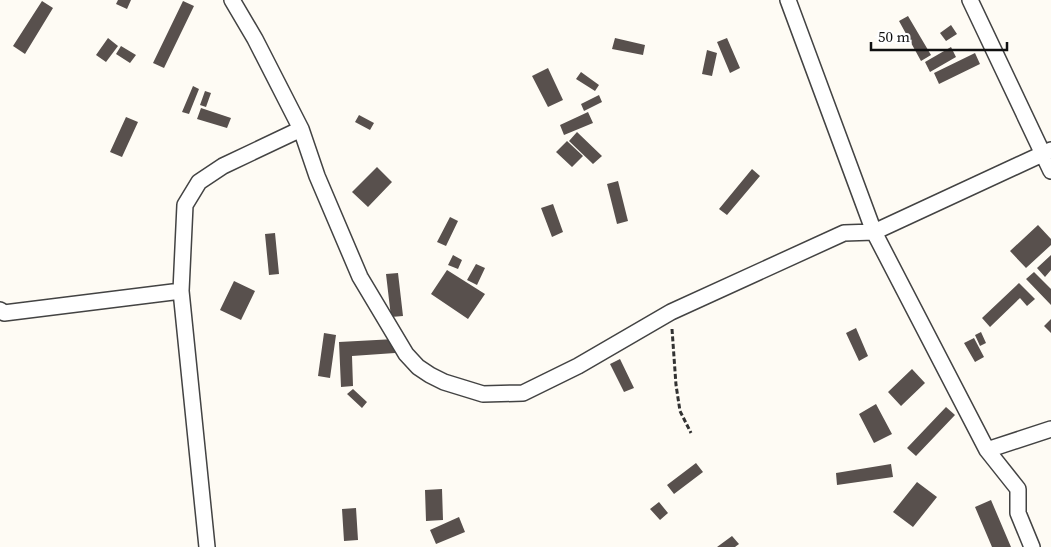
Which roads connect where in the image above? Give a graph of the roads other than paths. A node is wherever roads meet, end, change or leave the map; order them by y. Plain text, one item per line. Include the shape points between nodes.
1 (232, 0) edge
2 (788, 0) edge
3 (970, 0) edge
4 (301, 129) junction
5 (1047, 152) edge
6 (1051, 171) edge
7 (874, 232) junction
8 (181, 292) junction
9 (1, 312) edge
10 (1051, 429) edge
11 (987, 450) junction
12 (207, 547) edge
13 (1032, 547) edge

1 - 4 street
2 - 7 street
3 - 5 street
4 - 7 street via 317,176 360,277 406,354 437,379 483,394 523,393 578,366 671,312 844,233
4 - 8 street via 223,166 199,182 185,205
5 - 6 street
5 - 7 street
7 - 11 street
8 - 9 street
8 - 12 street
10 - 11 street
11 - 13 street via 1018,489 1018,512

